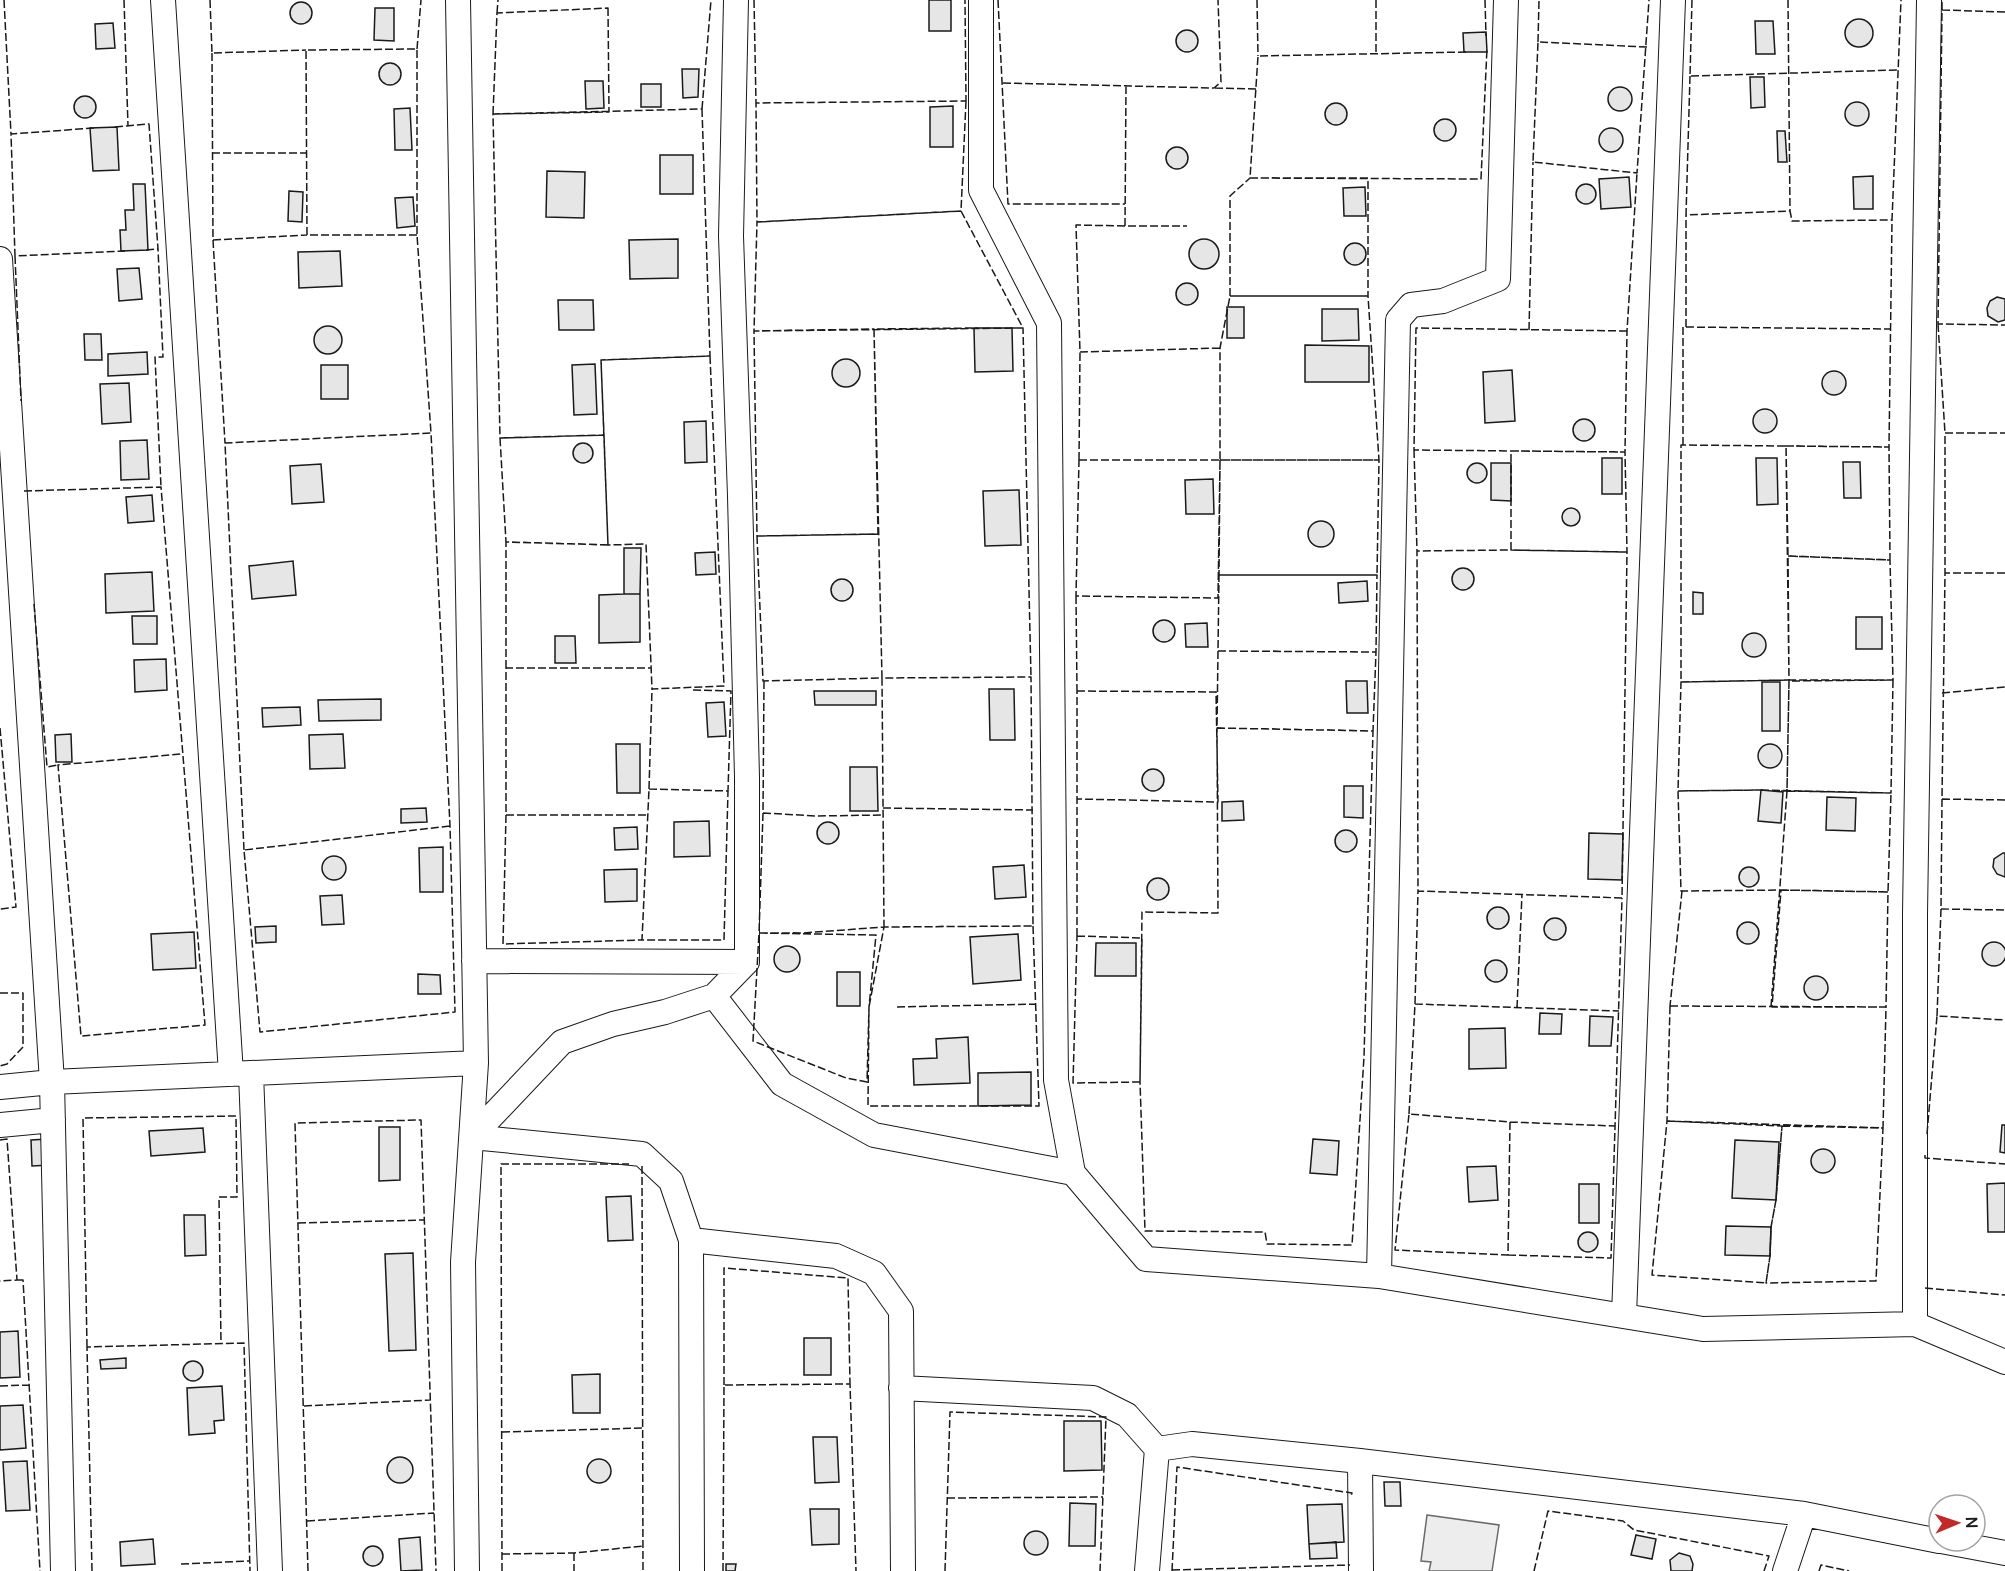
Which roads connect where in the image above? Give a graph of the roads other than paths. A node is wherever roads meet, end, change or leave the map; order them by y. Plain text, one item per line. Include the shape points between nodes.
1 (163, 0) edge
2 (458, 0) edge
3 (736, 0) edge
4 (981, 0) edge
5 (1506, 0) edge
6 (1673, 0) edge
7 (1929, 0) edge
8 (0, 259) edge
9 (474, 961) junction
10 (747, 962) junction
11 (714, 996) junction
12 (476, 1062) junction
13 (241, 1074) junction
14 (52, 1082) junction
15 (0, 1086) edge
16 (53, 1120) junction
17 (0, 1125) edge
18 (472, 1137) junction
19 (1073, 1173) junction
20 (691, 1240) junction
21 (1379, 1276) junction
22 (1624, 1316) junction
23 (1915, 1324) junction
24 (2005, 1362) edge
25 (901, 1388) junction
26 (1157, 1449) junction
27 (1360, 1461) junction
28 (1804, 1514) junction
29 (1927, 1538) edge
30 (1987, 1550) edge
31 (2005, 1553) edge
32 (63, 1571) edge
33 (270, 1571) edge
34 (467, 1571) edge
35 (692, 1571) edge
36 (903, 1571) edge
37 (1147, 1571) edge
38 (1361, 1571) edge
39 (1785, 1571) edge

1 - 13 street
2 - 9 street
3 - 10 street via 731,236 746,742
4 - 19 street via 981,190 1049,323 1056,1080
5 - 21 street via 1498,279 1443,301 1411,305 1398,320
6 - 22 street
7 - 23 street via 1915,914
8 - 14 street
9 - 10 street
9 - 12 street
10 - 11 street
11 - 18 street via 562,1042
11 - 19 street via 782,1084 874,1135
12 - 13 street
12 - 18 street
13 - 14 street
13 - 33 street
14 - 15 street
14 - 16 street
16 - 17 street
16 - 32 street
18 - 20 street via 642,1154 671,1181
18 - 34 street via 463,1262
19 - 21 street via 1146,1259
20 - 25 street via 836,1256 874,1273 901,1311
20 - 35 street
21 - 22 street
22 - 23 street via 1703,1329
23 - 24 street
25 - 26 street via 1093,1398 1127,1415
25 - 36 street
26 - 27 street via 1192,1444
26 - 37 street
27 - 28 street
27 - 38 street
28 - 29 street
28 - 39 street
30 - 31 street

